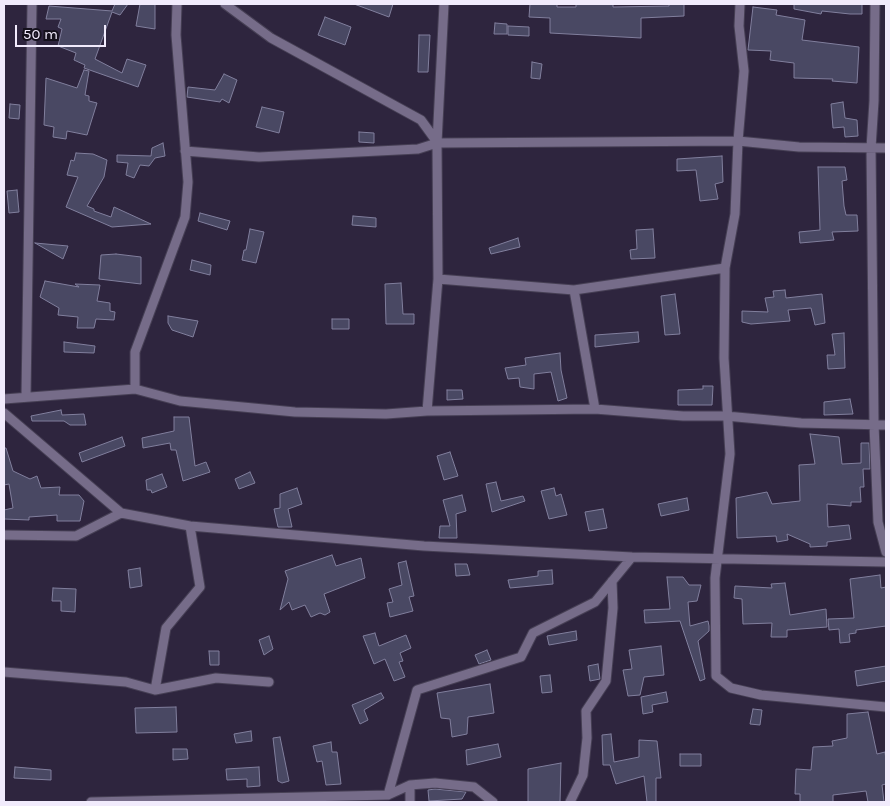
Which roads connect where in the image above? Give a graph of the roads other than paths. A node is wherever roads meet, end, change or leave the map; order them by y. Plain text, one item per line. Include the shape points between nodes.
1 (32, 4) edge
2 (176, 4) edge
3 (225, 4) edge
4 (444, 4) edge
5 (740, 4) edge
6 (875, 4) edge
7 (738, 141) junction
8 (437, 143) junction
9 (871, 148) junction
10 (886, 148) edge
11 (185, 151) junction
12 (726, 268) junction
13 (438, 279) junction
14 (574, 290) junction
15 (135, 389) junction
16 (26, 396) junction
17 (4, 399) edge
18 (595, 409) junction
19 (427, 411) junction
20 (4, 413) edge
21 (726, 416) junction
22 (874, 424) junction
23 (886, 425) edge
24 (121, 513) junction
25 (190, 526) junction
26 (4, 534) edge
27 (886, 552) edge
28 (632, 557) junction
29 (718, 558) junction
30 (886, 562) edge
31 (612, 582) junction
32 (4, 672) edge
33 (269, 682) dead end
34 (155, 690) junction
35 (886, 707) edge
36 (410, 785) junction
37 (388, 795) junction
38 (90, 802) edge
39 (410, 802) edge
40 (493, 802) edge
41 (570, 802) edge

1 - 16 street
2 - 11 street
3 - 8 street via 271,38 421,120
4 - 8 street
5 - 7 street via 744,71
6 - 9 street
7 - 8 street
7 - 9 street via 799,147
7 - 12 street via 735,214
8 - 11 street via 418,148 260,157
8 - 13 street
9 - 10 street
9 - 22 street
11 - 15 street via 188,182 185,217 135,352
12 - 14 street
12 - 21 street
13 - 14 street
13 - 19 street
14 - 18 street
15 - 16 street
15 - 19 street via 180,401 295,412 386,414
16 - 17 street
18 - 19 street
18 - 21 street
20 - 24 street
21 - 22 street via 801,423
21 - 29 street via 730,454
22 - 23 street
22 - 27 street via 878,522
24 - 25 street
24 - 26 street via 76,536
25 - 28 street via 424,546
25 - 34 street via 200,587 166,628
28 - 29 street
28 - 31 street
29 - 30 street
29 - 35 street via 714,578 716,676 731,688 761,695
31 - 37 street via 595,602 533,632 521,657 417,690
31 - 41 street via 613,608 606,681 586,711 583,774
32 - 34 street via 126,682
33 - 34 street via 216,678
36 - 37 street
36 - 39 street
36 - 40 street via 435,783 474,787
37 - 38 street

